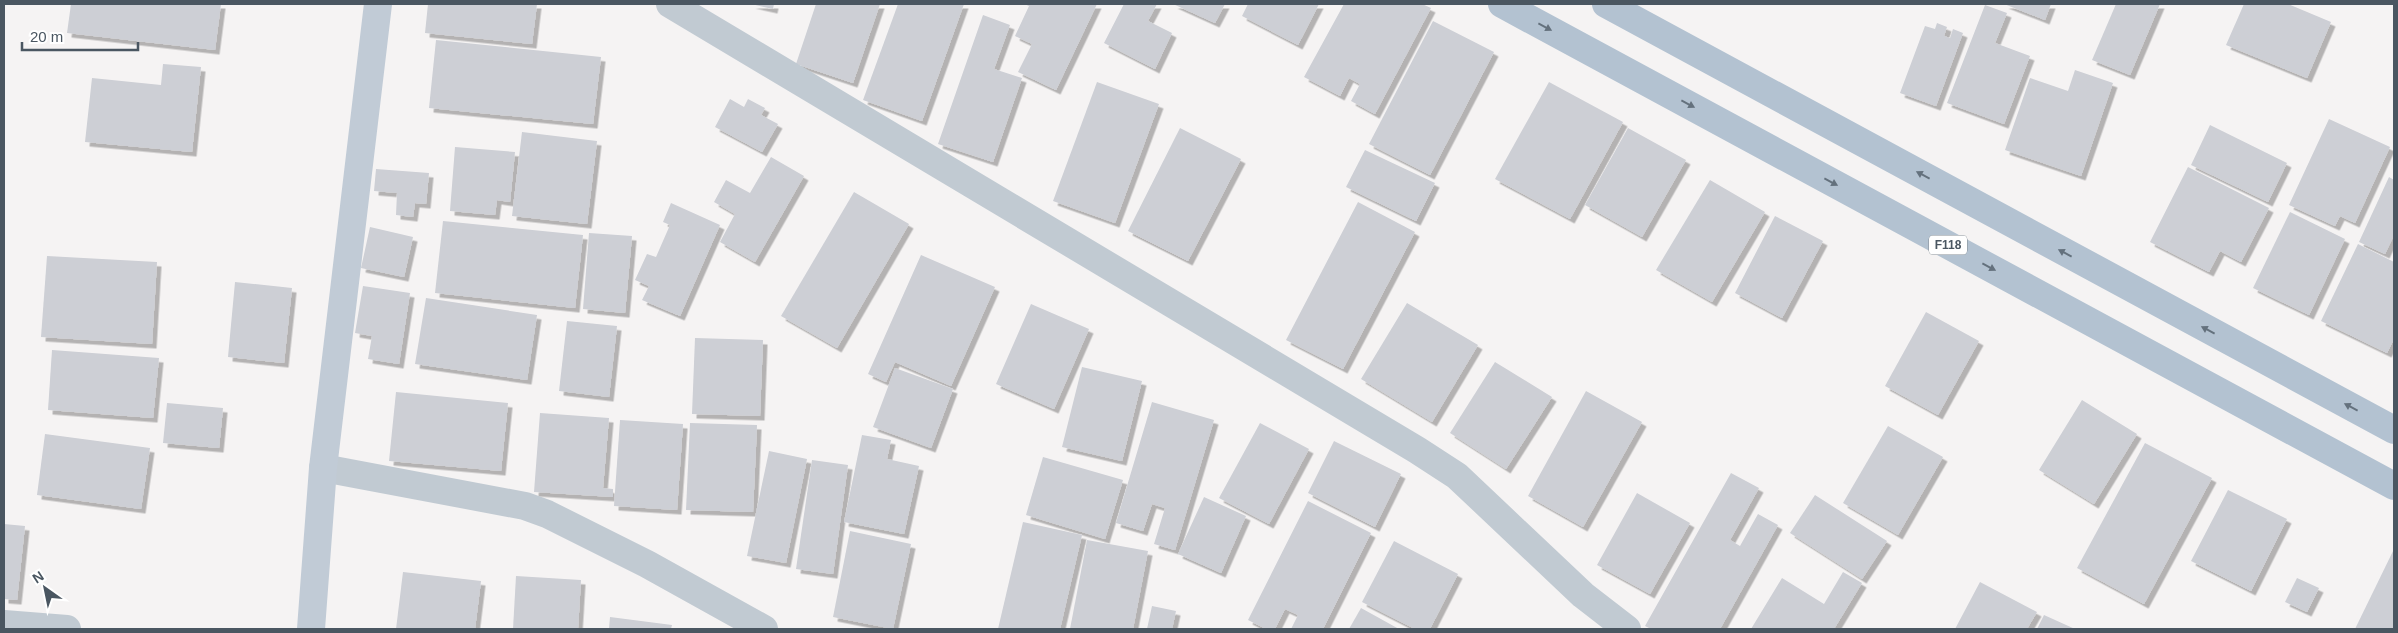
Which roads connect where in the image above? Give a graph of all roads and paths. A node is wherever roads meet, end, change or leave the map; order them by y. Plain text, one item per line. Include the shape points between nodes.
1 (378, 4) edge
2 (670, 4) edge
3 (1502, 4) edge
4 (1606, 4) edge
5 (2394, 430) edge
6 (323, 468) junction
7 (2394, 486) edge
8 (4, 624) edge
9 (67, 629) edge
10 (311, 629) edge
11 (764, 629) edge
12 (1627, 629) edge

1 - 6 main road
2 - 12 street via 1457,476 1583,595
3 -> 7 main road, F118
5 -> 4 main road
6 - 10 main road
6 - 11 street via 533,508 647,564
8 - 9 street

